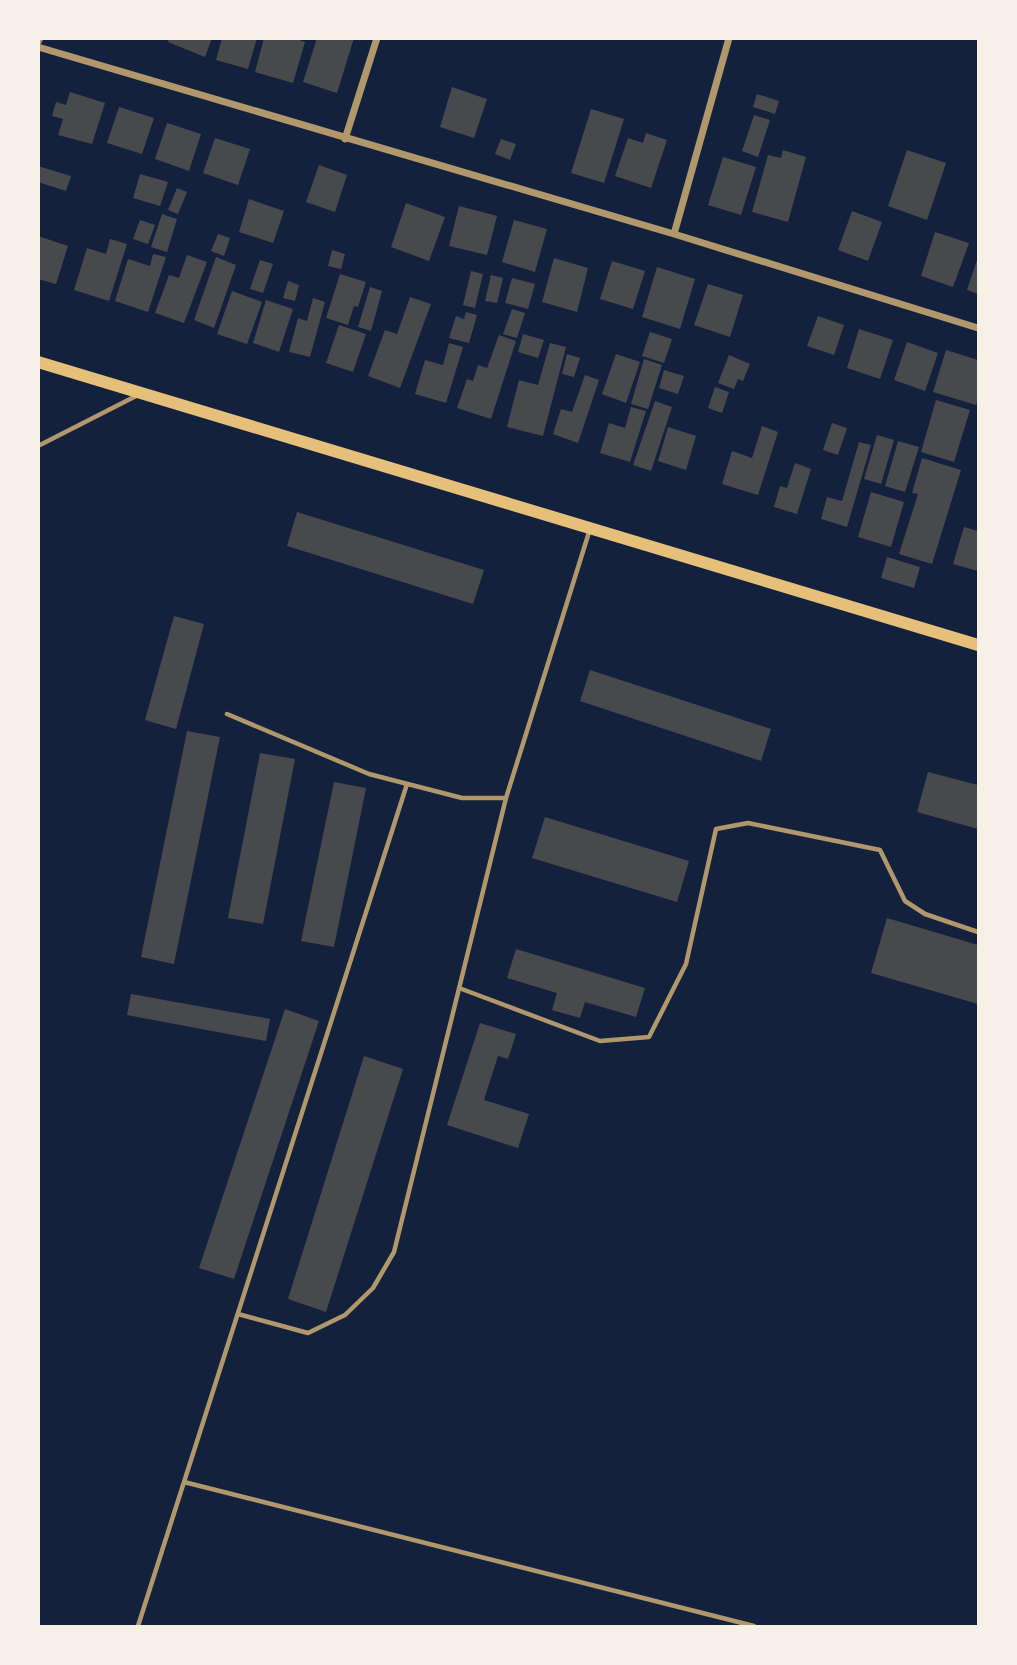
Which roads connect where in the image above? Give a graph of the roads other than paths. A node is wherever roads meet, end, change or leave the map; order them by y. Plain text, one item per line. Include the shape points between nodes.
1 (377, 38) edge
2 (729, 38) edge
3 (39, 43) edge
4 (345, 139) junction
5 (674, 234) junction
6 (978, 328) edge
7 (38, 362) edge
8 (141, 393) junction
9 (38, 446) edge
10 (590, 528) junction
11 (978, 645) edge
12 (227, 714) dead end
13 (407, 784) junction
14 (506, 798) junction
15 (978, 932) edge
16 (459, 988) junction
17 (238, 1314) junction
18 (184, 1482) junction
19 (138, 1626) edge
20 (754, 1626) edge

1 - 4 street
2 - 5 street
3 - 4 street
4 - 5 street
5 - 6 street
7 - 8 main road
8 - 9 lane
8 - 10 main road
10 - 11 main road
10 - 14 lane
12 - 13 lane via 369,774
13 - 14 lane via 462,798
13 - 17 lane
14 - 16 lane
15 - 16 lane via 925,914 905,901 880,850 748,823 716,829 686,964 649,1037 600,1041
16 - 17 lane via 394,1252 373,1288 345,1315 307,1333
17 - 18 lane
18 - 19 lane
18 - 20 lane

